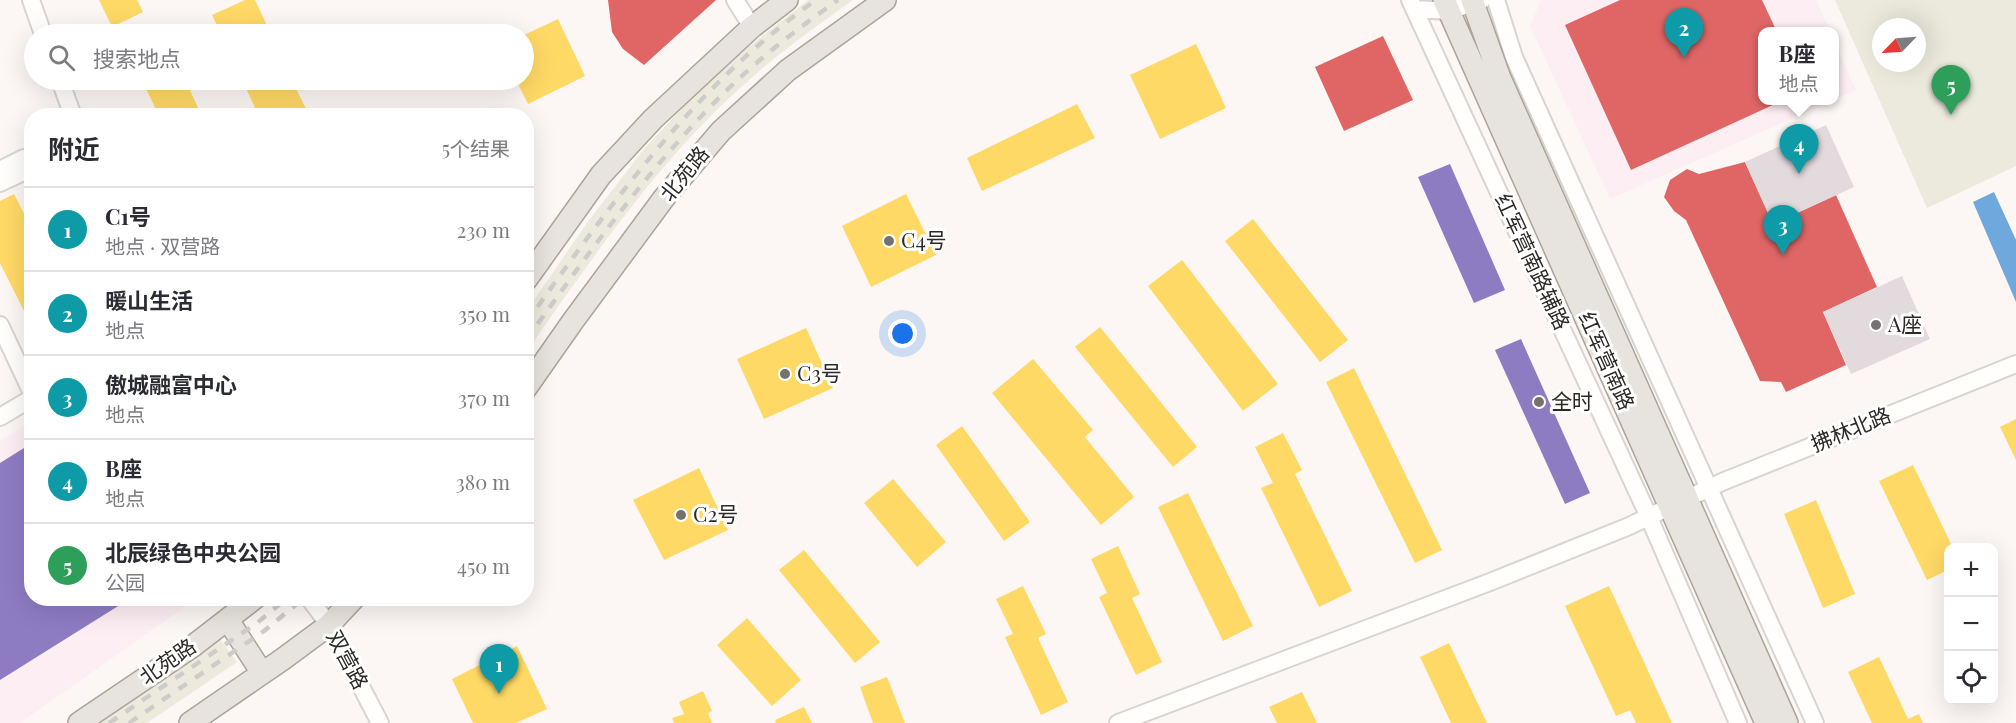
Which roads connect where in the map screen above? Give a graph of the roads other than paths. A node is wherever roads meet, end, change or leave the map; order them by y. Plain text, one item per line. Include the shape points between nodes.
1 (31, 0) edge
2 (735, 0) edge
3 (787, 0) edge
4 (885, 0) edge
5 (1496, 0) edge
6 (1476, 1) edge
7 (1412, 4) edge
8 (1447, 5) edge
9 (39, 24) edge
10 (752, 27) junction
11 (64, 90) edge
12 (70, 108) edge
13 (24, 164) edge
14 (24, 166) edge
15 (0, 170) edge
16 (0, 183) edge
17 (534, 269) edge
18 (0, 325) edge
19 (2016, 364) edge
20 (24, 376) edge
21 (534, 377) edge
22 (24, 403) edge
23 (0, 417) edge
24 (1709, 488) junction
25 (1678, 502) junction
26 (1648, 515) junction
27 (245, 606) edge
28 (315, 606) edge
29 (347, 606) edge
30 (228, 620) junction
31 (329, 625) junction
32 (262, 673) junction
33 (79, 723) edge
34 (190, 723) edge
35 (380, 723) edge
36 (1118, 723) edge
37 (1738, 723) edge
38 (1766, 723) edge
39 (1787, 723) edge
40 (1815, 723) edge

1 - 9 street
2 - 10 street
3 - 10 main road
4 - 21 main road, 北苑路 via 788,70 721,131 657,208
5 - 24 street via 1514,57
6 - 8 street
6 - 25 main road, 红军营南路 via 1500,78
7 - 8 street
7 - 26 street, 红军营南路辅路
8 - 25 main road, 红军营南路
10 - 17 main road via 653,119 602,175
11 - 12 street
13 - 15 street
14 - 16 street
18 - 20 street
19 - 24 street, 拂林北路
22 - 23 street
24 - 25 street, 拂林北路
24 - 40 street
25 - 26 street, 拂林北路
25 - 38 main road, 红军营南路
25 - 39 main road, 红军营南路
26 - 36 street, 拂林北路 via 1490,582
26 - 37 street, 红军营南路辅路
27 - 30 main road, 北苑路
28 - 31 street, 双营路
29 - 31 main road
30 - 32 main road
30 - 33 main road, 北苑路
31 - 32 main road
31 - 35 street, 双营路
32 - 34 main road

